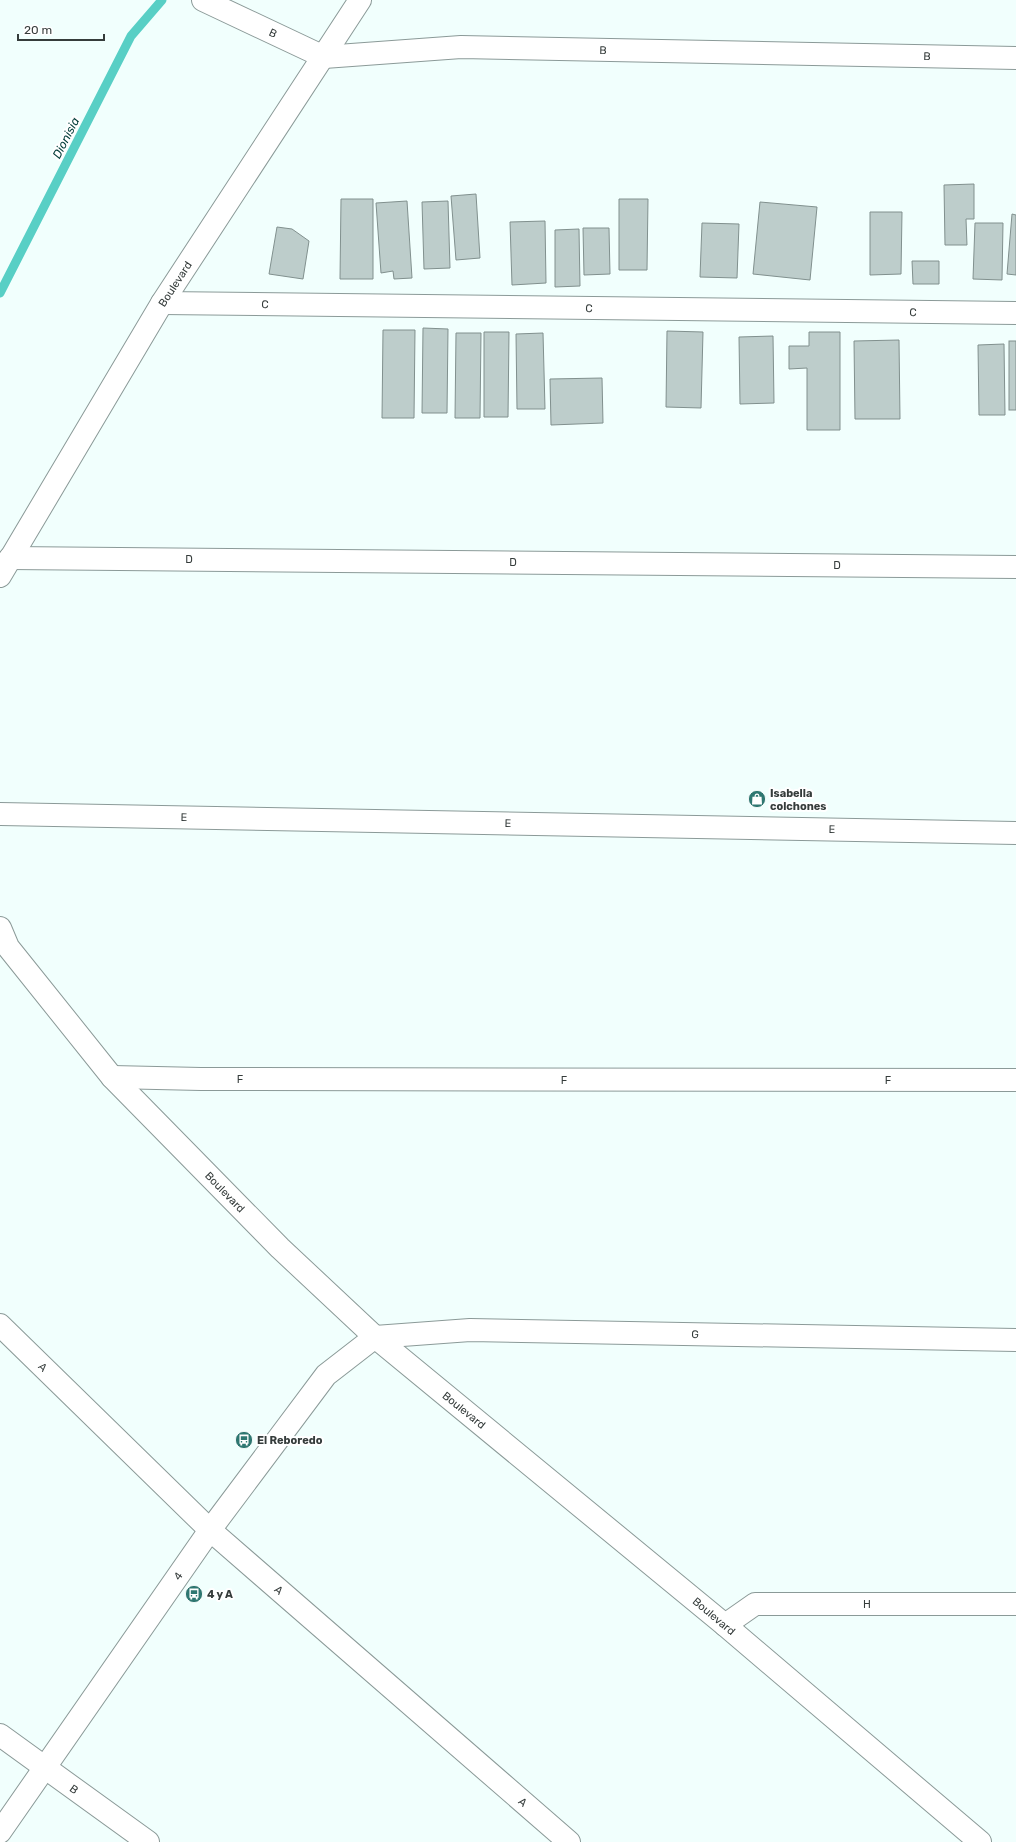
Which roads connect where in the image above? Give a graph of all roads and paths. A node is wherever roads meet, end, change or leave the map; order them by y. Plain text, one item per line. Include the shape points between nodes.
1 (203, 0) edge
2 (360, 0) edge
3 (324, 57) junction
4 (1016, 58) edge
5 (162, 303) junction
6 (1016, 313) edge
7 (5, 567) edge
8 (1016, 567) edge
9 (0, 814) edge
10 (1016, 833) edge
11 (3, 944) edge
12 (112, 1077) junction
13 (1016, 1080) edge
14 (0, 1325) edge
15 (375, 1337) junction
16 (1016, 1340) edge
17 (210, 1530) junction
18 (1016, 1604) edge
19 (725, 1626) junction
20 (0, 1735) edge
21 (45, 1769) junction
22 (0, 1832) edge
23 (148, 1842) edge
24 (569, 1842) edge
25 (980, 1842) edge

1 - 3 street, B
2 - 3 street, Boulevard
3 - 4 street, B via 461,47
3 - 5 street, Boulevard
5 - 6 street, C
5 - 7 street, Boulevard
7 - 8 street, D
9 - 10 street, E
11 - 12 street, Boulevard
12 - 13 street, F
12 - 15 street, Boulevard via 280,1248
14 - 17 street, A
15 - 16 street, G via 470,1330
15 - 17 street, 4 via 326,1376
15 - 19 street, Boulevard
17 - 21 street, 4
17 - 24 street, A
18 - 19 street, H via 755,1604
19 - 25 street, Boulevard
20 - 21 street, B
21 - 22 street, 4
21 - 23 street, B

